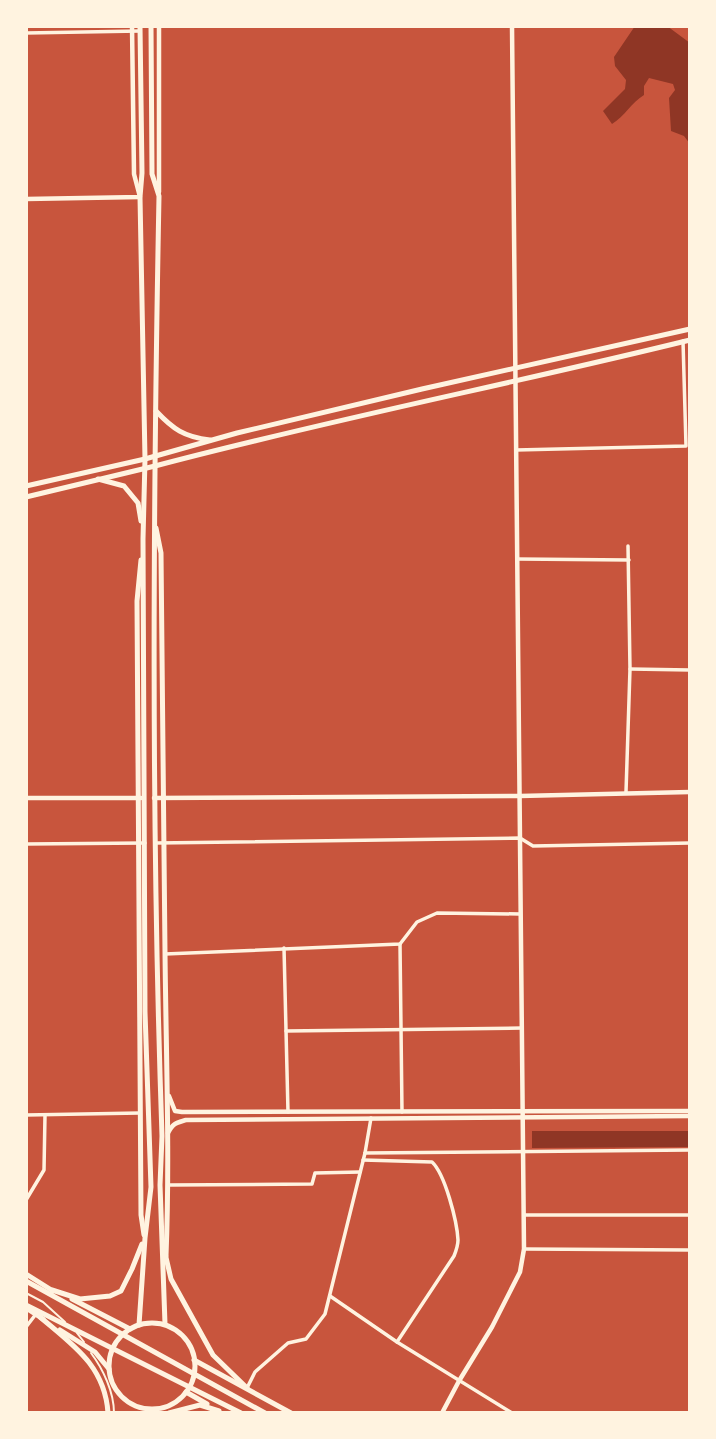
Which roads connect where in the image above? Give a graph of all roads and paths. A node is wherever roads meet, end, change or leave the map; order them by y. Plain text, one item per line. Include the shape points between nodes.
1 (151, 26) edge
2 (159, 26) edge
3 (512, 26) edge
4 (132, 29) edge
5 (140, 29) edge
6 (26, 33) edge
7 (159, 196) junction
8 (140, 197) junction
9 (26, 199) edge
10 (690, 329) edge
11 (686, 341) edge
12 (516, 368) junction
13 (516, 380) junction
14 (155, 410) junction
15 (237, 433) junction
16 (516, 450) junction
17 (155, 456) junction
18 (145, 459) junction
19 (155, 466) junction
20 (144, 468) junction
21 (98, 479) junction
22 (26, 486) edge
23 (26, 497) edge
24 (153, 519) junction
25 (143, 539) junction
26 (628, 546) dead end
27 (517, 559) junction
28 (629, 560) junction
29 (630, 669) junction
30 (690, 670) edge
31 (626, 792) junction
32 (690, 792) edge
33 (520, 796) junction
34 (26, 798) edge
35 (142, 798) junction
36 (154, 798) junction
37 (163, 798) junction
38 (520, 838) junction
39 (142, 843) junction
40 (156, 843) junction
41 (164, 843) junction
42 (690, 843) edge
43 (26, 844) edge
44 (521, 914) junction
45 (400, 944) junction
46 (284, 948) junction
47 (165, 954) junction
48 (522, 1028) junction
49 (401, 1029) junction
50 (286, 1031) junction
51 (168, 1091) junction
52 (690, 1111) edge
53 (288, 1112) junction
54 (402, 1112) junction
55 (141, 1113) junction
56 (523, 1114) junction
57 (26, 1115) edge
58 (45, 1115) junction
59 (690, 1116) edge
60 (370, 1118) junction
61 (169, 1133) junction
62 (690, 1150) edge
63 (523, 1152) junction
64 (365, 1153) junction
65 (363, 1160) junction
66 (360, 1172) junction
67 (169, 1185) junction
68 (26, 1200) edge
69 (690, 1214) edge
70 (524, 1215) junction
71 (145, 1238) junction
72 (524, 1249) junction
73 (690, 1250) edge
74 (166, 1255) junction
75 (26, 1274) edge
76 (26, 1281) edge
77 (163, 1287) junction
78 (52, 1290) junction
79 (26, 1293) edge
80 (330, 1296) junction
81 (26, 1307) edge
82 (38, 1316) junction
83 (165, 1324) junction
84 (139, 1325) junction
85 (26, 1327) edge
86 (130, 1329) junction
87 (397, 1342) junction
88 (194, 1360) junction
89 (109, 1369) junction
90 (459, 1381) junction
91 (247, 1388) junction
92 (186, 1392) junction
93 (131, 1405) junction
94 (157, 1411) edge
95 (221, 1412) edge
96 (108, 1413) edge
97 (114, 1413) edge
98 (128, 1413) edge
99 (169, 1413) edge
100 (241, 1413) edge
101 (265, 1413) edge
102 (291, 1413) edge
103 (442, 1413) edge
104 (512, 1413) edge

1 - 7 main road via 152,174
2 - 7 street
3 - 12 street
4 - 5 street
4 - 6 street
4 - 8 street via 134,174
5 - 8 main road
7 - 14 main road
8 - 9 street
8 - 18 main road
10 - 12 main road
11 - 13 main road
11 - 16 street via 686,446
12 - 13 street
12 - 15 main road
13 - 16 street
13 - 19 main road
14 - 15 main road via 171,427 191,437 209,440
14 - 17 main road
15 - 17 main road
16 - 27 street
17 - 18 main road
17 - 19 main road
18 - 20 main road
18 - 22 main road
19 - 20 main road
19 - 24 main road
20 - 21 main road
20 - 25 main road
21 - 23 main road
21 - 25 main road via 124,485 138,503
24 - 36 main road
24 - 37 main road via 161,553
25 - 35 main road
26 - 28 street
27 - 28 street
27 - 33 street
28 - 29 street
29 - 30 street
29 - 31 street
31 - 32 street
31 - 33 street
33 - 37 street
33 - 38 street
34 - 35 street
35 - 39 main road
36 - 37 street
36 - 40 main road
37 - 41 main road
38 - 41 street
38 - 42 street via 533,846
38 - 44 street
39 - 43 street
39 - 55 main road
39 - 71 main road via 150,1187
40 - 41 street
40 - 77 main road
41 - 47 main road
44 - 45 street via 437,913 417,922
44 - 48 street
45 - 46 street
45 - 49 street
46 - 47 street
46 - 50 street
47 - 51 main road
48 - 49 street
48 - 56 street
49 - 50 street
49 - 54 street
50 - 53 street
51 - 53 street via 175,1111
51 - 61 main road
52 - 56 street
53 - 54 street
54 - 56 street
55 - 58 street
55 - 71 main road
56 - 59 street
56 - 60 street
56 - 63 street
57 - 58 street
58 - 68 street via 44,1170
60 - 61 street via 186,1120 172,1125
60 - 64 street
61 - 67 main road
62 - 63 street
63 - 64 street
63 - 70 street
64 - 65 street
65 - 66 street
65 - 87 street via 432,1162 439,1168 455,1216 459,1243 454,1256
66 - 67 street via 315,1173 312,1184
66 - 80 street
67 - 74 main road
69 - 70 street
70 - 72 street
71 - 78 main road via 121,1291 80,1299
71 - 84 main road
72 - 73 street
72 - 90 street via 520,1272
74 - 77 main road
74 - 91 main road via 171,1279 213,1355
75 - 78 main road
76 - 101 main road
77 - 83 main road
78 - 86 main road
79 - 97 lane via 76,1331 100,1365
80 - 87 street
80 - 91 street via 325,1314 306,1339 288,1343 255,1371
81 - 82 main road
81 - 100 main road
82 - 85 street
82 - 89 main road via 95,1352
82 - 96 main road via 85,1355 103,1386
83 - 84 main road
83 - 88 main road via 180,1331
84 - 86 main road
86 - 89 main road via 116,1342
87 - 90 street
88 - 91 main road
88 - 92 main road
89 - 93 main road via 111,1381
90 - 103 street
90 - 104 street
91 - 102 main road
92 - 94 main road
92 - 95 main road
93 - 94 main road
93 - 98 main road
95 - 99 main road via 200,1405

